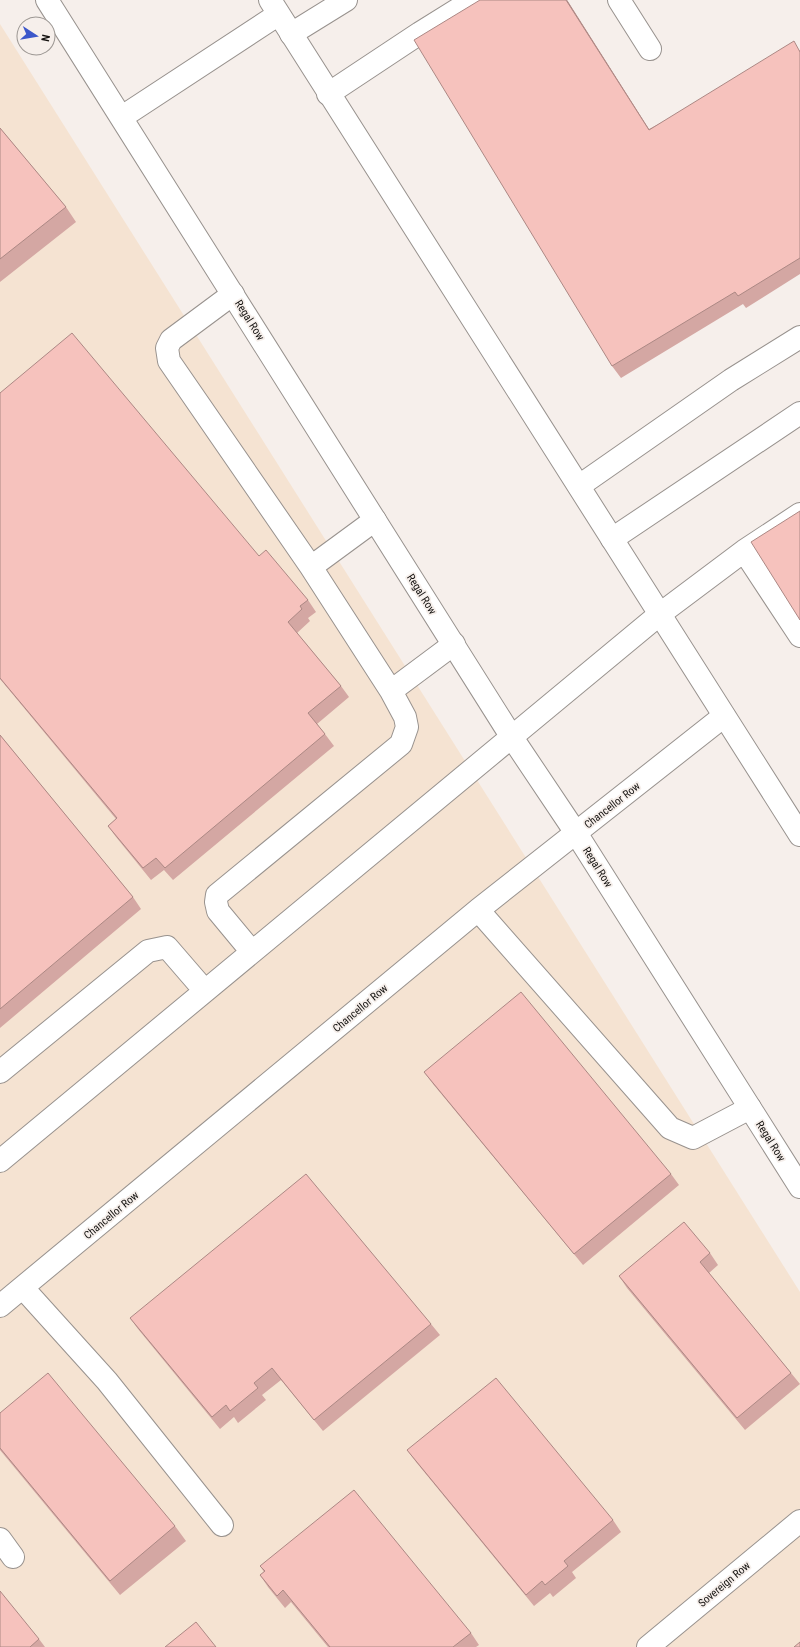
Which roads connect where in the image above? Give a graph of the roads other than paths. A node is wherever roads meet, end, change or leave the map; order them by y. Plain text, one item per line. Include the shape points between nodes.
1 (47, 0) edge
2 (346, 0) edge
3 (473, 0) edge
4 (619, 0) edge
5 (274, 7) edge
6 (291, 34) junction
7 (650, 49) dead end
8 (328, 94) junction
9 (122, 117) junction
10 (233, 294) junction
11 (800, 337) edge
12 (800, 413) edge
13 (579, 486) junction
14 (800, 514) edge
15 (375, 520) junction
16 (612, 539) junction
17 (744, 551) junction
18 (310, 567) junction
19 (660, 614) junction
20 (800, 636) edge
21 (454, 644) junction
22 (391, 691) junction
23 (724, 716) junction
24 (511, 736) junction
25 (576, 833) junction
26 (800, 835) edge
27 (478, 910) junction
28 (252, 952) junction
29 (205, 990) junction
30 (0, 1072) edge
31 (750, 1108) junction
32 (0, 1161) edge
33 (800, 1187) edge
34 (23, 1288) junction
35 (0, 1306) edge
36 (800, 1521) edge
37 (222, 1525) dead end
38 (0, 1539) edge
39 (14, 1556) dead end
40 (648, 1647) edge

1 - 9 main road, Regal Row
2 - 6 main road
3 - 8 main road
4 - 7 main road
5 - 6 main road
5 - 9 main road
6 - 8 main road
8 - 13 main road
9 - 10 main road, Regal Row
10 - 15 main road, Regal Row
10 - 18 main road via 171,340 167,348 169,361
11 - 13 main road via 731,380
12 - 16 main road
13 - 16 main road
14 - 17 main road
15 - 18 main road
15 - 21 main road, Regal Row
16 - 19 main road
17 - 19 main road
17 - 20 main road
18 - 22 main road
19 - 23 main road
19 - 24 main road
21 - 22 main road
21 - 24 main road, Regal Row
22 - 28 main road via 405,717 407,727 401,744 217,895 218,911
23 - 25 main road, Chancellor Row
23 - 26 main road
24 - 25 main road, Regal Row
24 - 28 main road
25 - 27 main road, Chancellor Row
25 - 31 main road, Regal Row
27 - 31 main road via 670,1128 693,1138
27 - 34 main road, Chancellor Row
28 - 29 main road
29 - 30 main road via 167,948 148,951
29 - 32 main road
31 - 33 main road, Regal Row
34 - 35 main road, Chancellor Row
34 - 37 main road via 107,1382
36 - 40 main road, Sovereign Row
38 - 39 main road

